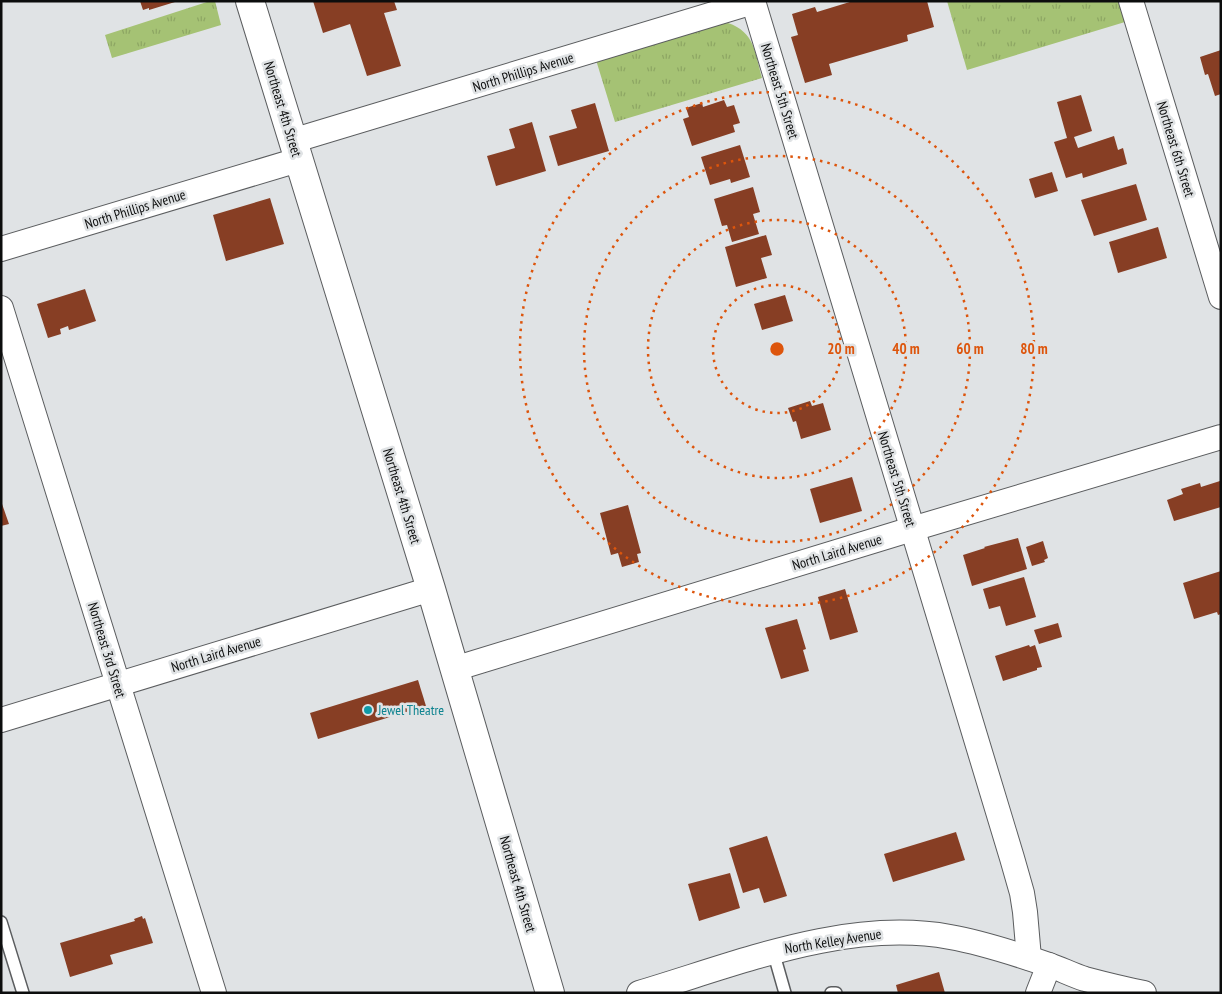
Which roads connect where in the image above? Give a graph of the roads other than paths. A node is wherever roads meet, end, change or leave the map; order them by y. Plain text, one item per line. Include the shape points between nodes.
1 (250, 1) edge
2 (1131, 1) edge
3 (753, 2) edge
4 (295, 151) junction
5 (1, 249) edge
6 (1221, 298) edge
7 (1, 308) edge
8 (1221, 437) edge
9 (912, 529) junction
10 (431, 589) junction
11 (454, 669) junction
12 (118, 684) junction
13 (1, 720) edge
14 (1, 922) edge
15 (773, 951) junction
16 (1039, 962) junction
17 (1141, 992) edge
18 (23, 993) edge
19 (214, 993) edge
20 (550, 993) edge
21 (639, 993) edge
22 (785, 993) edge
23 (831, 993) edge
24 (836, 993) edge
25 (1038, 993) edge

1 - 4 main road, Northeast 4th Street
2 - 6 street, Northeast 6th Street
3 - 4 street, North Phillips Avenue
3 - 9 street, Northeast 5th Street
4 - 5 street, North Phillips Avenue
4 - 10 main road, Northeast 4th Street
7 - 12 street, Northeast 3rd Street
8 - 9 street, North Laird Avenue
9 - 11 street, North Laird Avenue
9 - 16 street, Northeast 5th Street via 1022,893
10 - 11 main road, Northeast 4th Street
10 - 12 street, North Laird Avenue
11 - 20 main road, Northeast 4th Street
12 - 13 street, North Laird Avenue
12 - 19 street, Northeast 3rd Street
14 - 18 lane
15 - 16 street, North Kelley Avenue via 859,934 904,932 952,937
15 - 21 street, North Kelley Avenue
15 - 22 lane
16 - 17 street, North Kelley Avenue via 1083,978
16 - 25 street, Northeast 5th Street
23 - 24 lane

